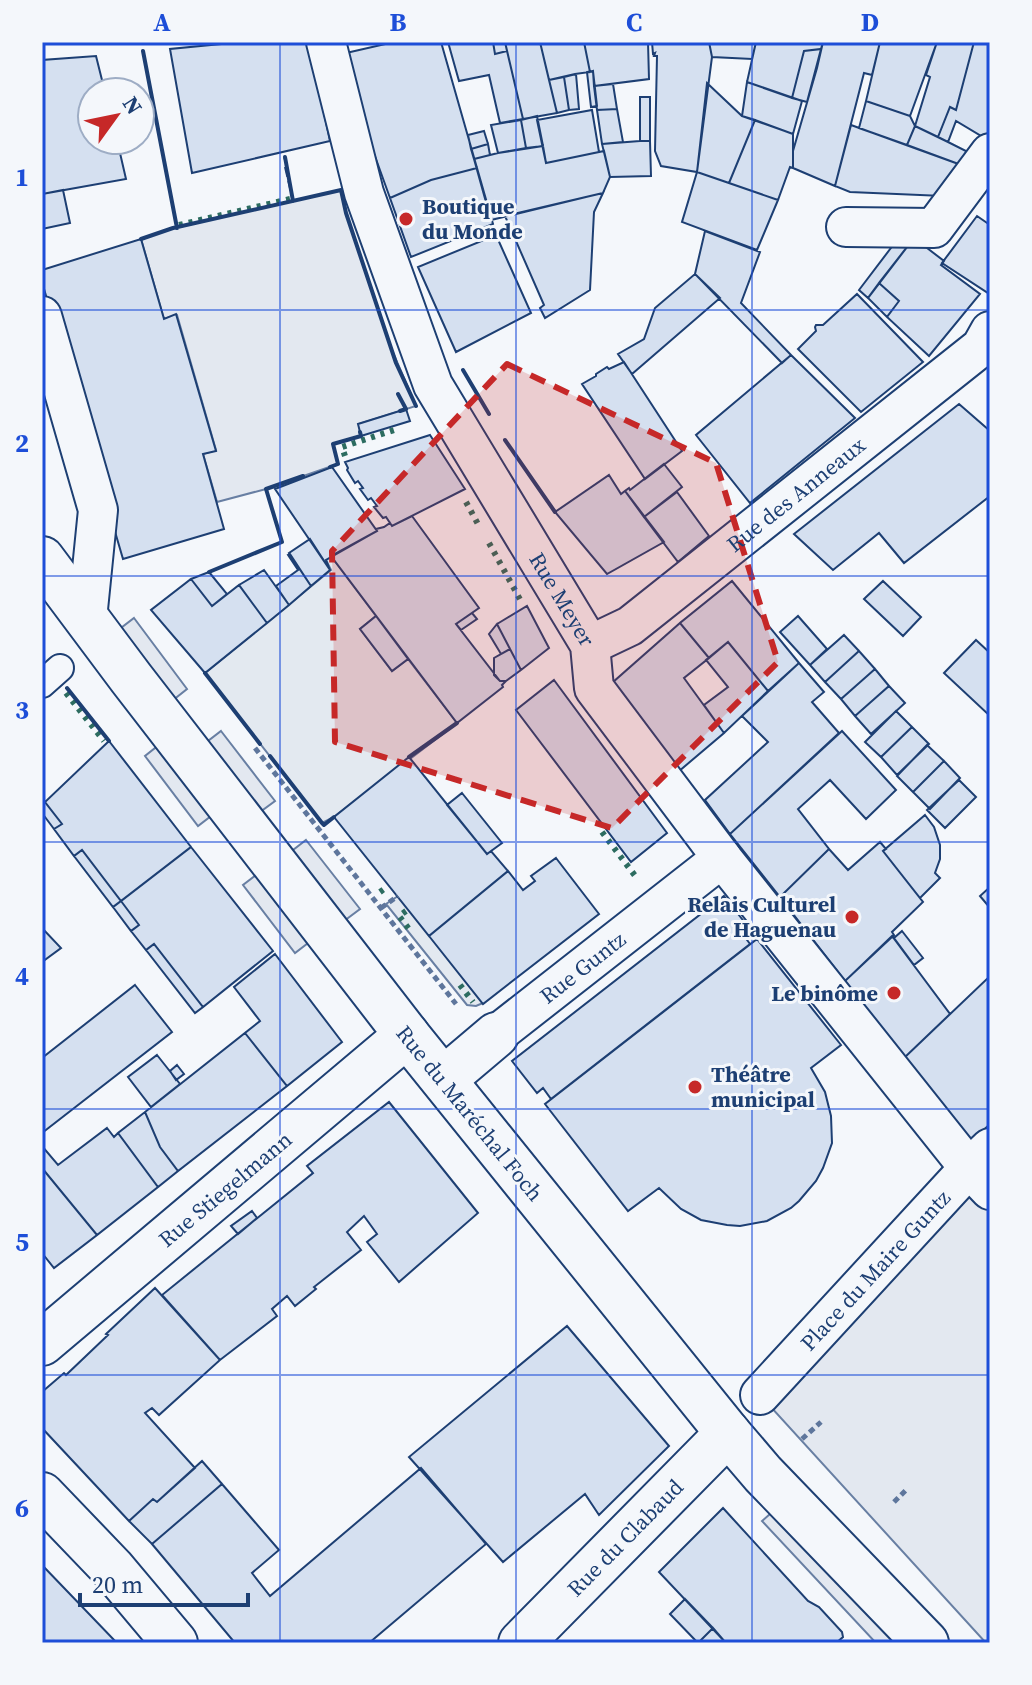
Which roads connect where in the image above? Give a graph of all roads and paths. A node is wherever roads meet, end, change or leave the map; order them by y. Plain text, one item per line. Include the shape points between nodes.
1 (326, 42) edge
2 (990, 153) edge
3 (846, 227) dead end
4 (42, 316) edge
5 (990, 331) edge
6 (42, 559) edge
7 (87, 619) junction
8 (590, 645) junction
9 (247, 738) dead end
10 (722, 858) junction
11 (398, 896) dead end
12 (381, 908) junction
13 (459, 1008) dead end
14 (407, 1035) junction
15 (496, 1035) joint
16 (444, 1079) junction
17 (983, 1169) edge
18 (42, 1343) edge
19 (760, 1395) dead end
20 (821, 1422) dead end
21 (728, 1433) junction
22 (801, 1440) dead end
23 (908, 1488) dead end
24 (42, 1495) edge
25 (894, 1502) dead end
26 (175, 1643) edge
27 (521, 1643) edge
28 (926, 1643) edge

1 - 8 street, Rue Meyer via 364,193 433,385
2 - 3 street via 934,228
4 - 7 street via 98,510
5 - 8 street, Rue des Anneaux via 981,347 630,626
6 - 7 street, Rue du Maréchal Foch
7 - 14 street, Rue du Maréchal Foch
8 - 10 street, Rue Meyer via 594,688
9 - 12 path
10 - 15 street, Rue Guntz
10 - 17 street, Rue Meyer
11 - 12 path
12 - 13 path
14 - 16 street, Rue du Maréchal Foch
14 - 18 street, Rue Stiegelmann
15 - 16 street, Rue Guntz
16 - 21 street, Rue du Maréchal Foch
17 - 19 street, Place du Maire Guntz
20 - 22 path
21 - 27 street, Rue du Clabaud
21 - 28 street, Rue du Maréchal Foch
23 - 25 path
24 - 26 street

